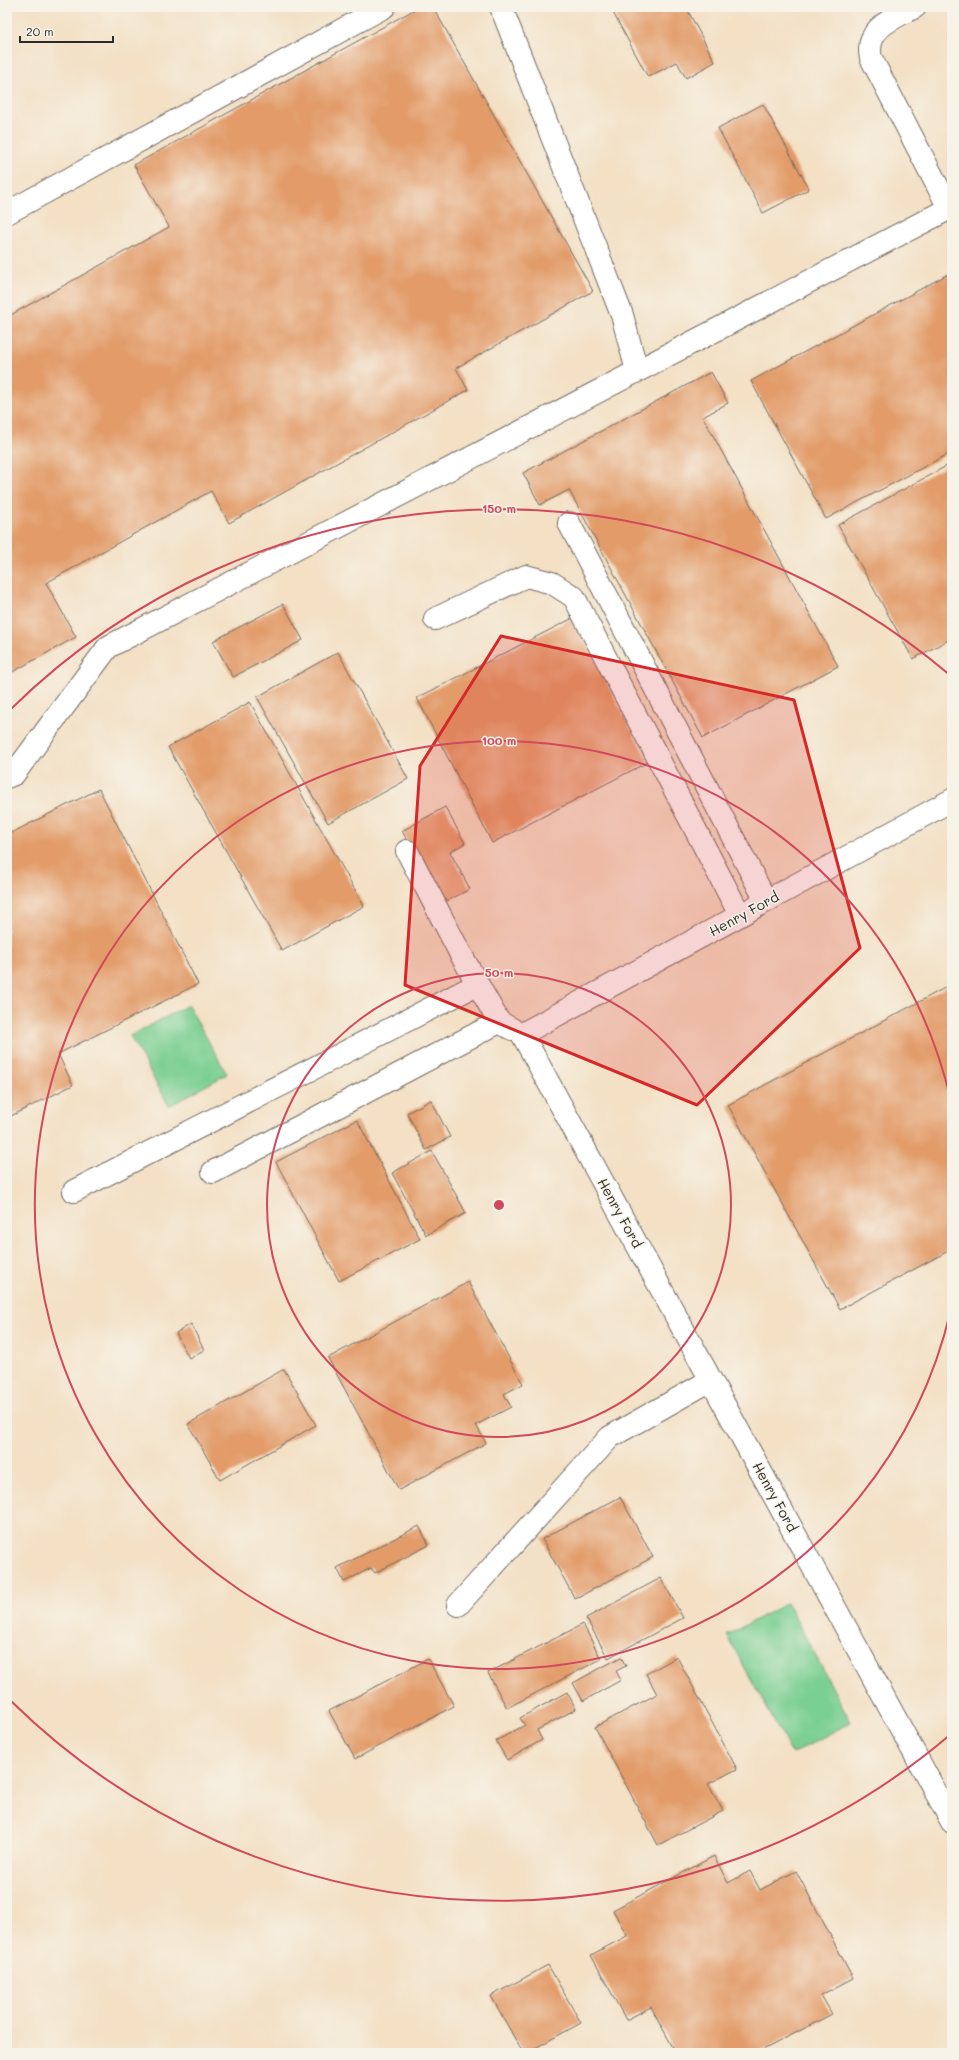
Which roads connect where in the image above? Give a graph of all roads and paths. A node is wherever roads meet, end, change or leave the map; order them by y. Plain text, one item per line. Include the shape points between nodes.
1 (384, 7) edge
2 (502, 7) edge
3 (915, 7) edge
4 (951, 207) edge
5 (7, 213) edge
6 (637, 371) junction
7 (569, 523) dead end
8 (435, 619) dead end
9 (7, 777) edge
10 (952, 800) edge
11 (407, 851) dead end
12 (766, 902) junction
13 (740, 915) junction
14 (478, 984) junction
15 (499, 1022) junction
16 (522, 1034) junction
17 (213, 1172) dead end
18 (74, 1191) dead end
19 (711, 1380) junction
20 (458, 1605) dead end
21 (952, 1822) edge

1 - 5 street
2 - 6 street via 622,315
3 - 4 street via 883,24 875,32 870,40 870,58
4 - 6 street
6 - 9 street via 108,647 14,774
7 - 12 street
8 - 13 street via 526,576 552,583 574,597
10 - 12 street, Henry Ford
11 - 14 street
12 - 13 street, Henry Ford
13 - 16 street, Henry Ford
14 - 15 street
14 - 18 street
15 - 16 street
15 - 17 street
16 - 19 street, Henry Ford
19 - 20 street via 610,1437
19 - 21 street, Henry Ford

